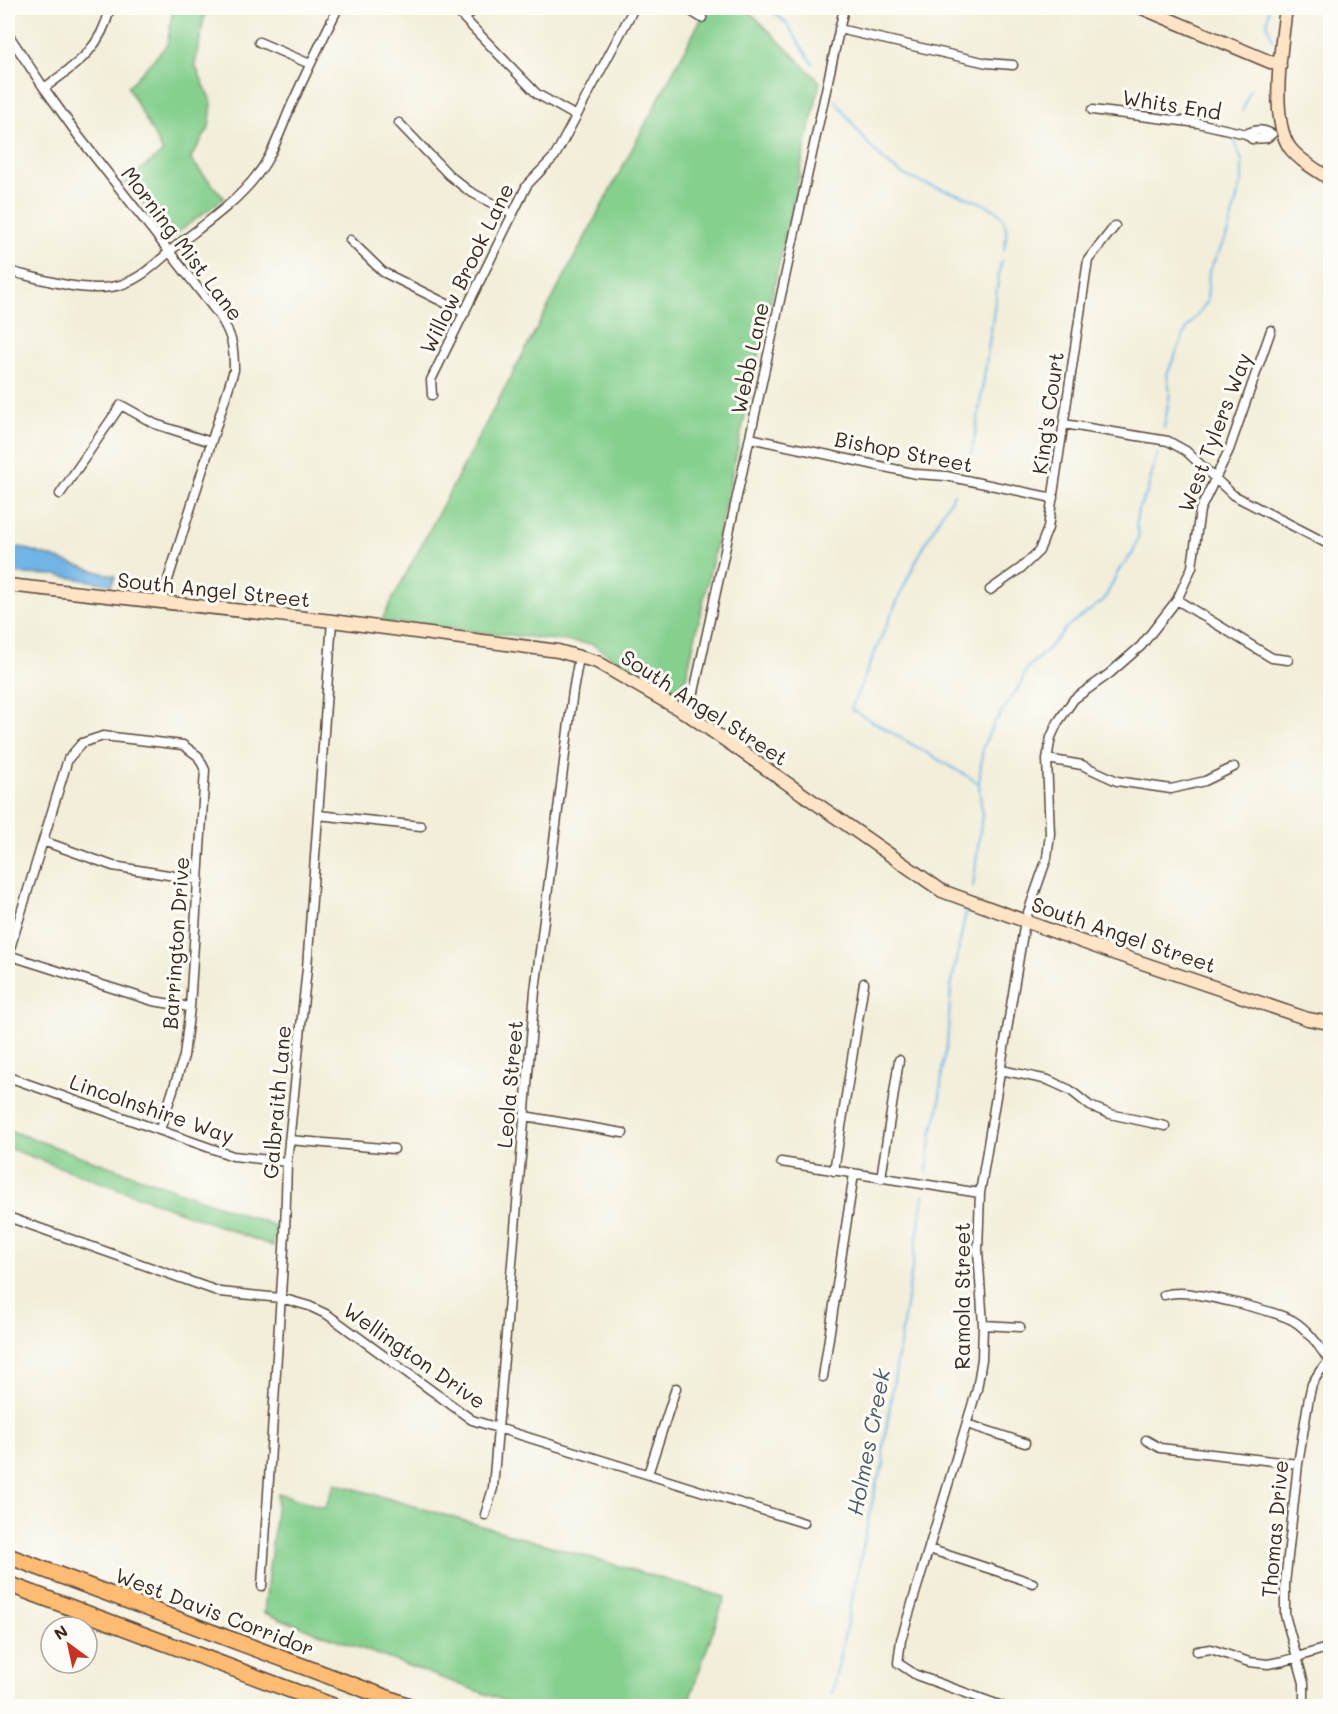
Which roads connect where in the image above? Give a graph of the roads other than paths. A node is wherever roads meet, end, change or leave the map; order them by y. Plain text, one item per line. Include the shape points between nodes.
1 (110, 8) edge
2 (338, 8) edge
3 (454, 8) edge
4 (476, 8) edge
5 (634, 8) edge
6 (686, 8) edge
7 (844, 8) edge
8 (1142, 8) edge
9 (1286, 8) edge
10 (465, 18) junction
11 (702, 18) dead end
12 (839, 29) junction
13 (8, 34) edge
14 (259, 42) dead end
15 (310, 64) junction
16 (1013, 65) dead end
17 (1280, 66) junction
18 (44, 88) junction
19 (1092, 110) dead end
20 (576, 116) junction
21 (399, 123) dead end
22 (1277, 132) junction
23 (1330, 179) edge
24 (512, 214) junction
25 (1115, 226) dead end
26 (350, 240) dead end
27 (170, 252) junction
28 (8, 271) edge
29 (465, 313) junction
30 (1271, 330) dead end
31 (432, 395) dead end
32 (1064, 424) junction
33 (750, 438) junction
34 (211, 442) junction
35 (1215, 479) junction
36 (60, 494) dead end
37 (1053, 498) junction
38 (1330, 543) edge
39 (8, 585) edge
40 (990, 590) dead end
41 (1177, 600) junction
42 (161, 602) junction
43 (332, 621) junction
44 (579, 657) junction
45 (1288, 660) dead end
46 (689, 716) junction
47 (1047, 759) junction
48 (1234, 767) dead end
49 (318, 815) junction
50 (421, 826) dead end
51 (43, 841) junction
52 (199, 880) junction
53 (1025, 921) junction
54 (8, 955) edge
55 (864, 983) dead end
56 (190, 1007) junction
57 (1330, 1023) edge
58 (899, 1060) dead end
59 (1001, 1070) junction
60 (8, 1077) edge
61 (524, 1116) junction
62 (1165, 1126) dead end
63 (160, 1130) junction
64 (623, 1133) dead end
65 (289, 1140) junction
66 (394, 1149) dead end
67 (287, 1162) junction
68 (781, 1162) dead end
69 (834, 1170) junction
70 (854, 1173) junction
71 (881, 1178) junction
72 (980, 1193) junction
73 (8, 1217) edge
74 (1164, 1295) dead end
75 (281, 1298) junction
76 (983, 1325) junction
77 (1020, 1327) dead end
78 (1330, 1361) edge
79 (824, 1377) dead end
80 (676, 1388) dead end
81 (967, 1424) junction
82 (498, 1428) junction
83 (1146, 1440) dead end
84 (1025, 1443) dead end
85 (1298, 1464) junction
86 (648, 1474) junction
87 (485, 1515) dead end
88 (804, 1523) dead end
89 (929, 1549) junction
90 (8, 1556) edge
91 (1033, 1583) dead end
92 (8, 1584) edge
93 (262, 1586) dead end
94 (1330, 1647) edge
95 (1197, 1651) dead end
96 (1296, 1657) junction
97 (333, 1707) edge
98 (408, 1707) edge
99 (1002, 1707) edge
100 (1305, 1707) edge

1 - 18 street via 95,43 79,63
2 - 15 street
3 - 10 street
4 - 10 street
5 - 20 street, Willow Brook Lane
6 - 11 street
7 - 12 street, Webb Lane
8 - 17 street
9 - 17 street
10 - 20 street via 537,94
12 - 16 street via 987,63
12 - 33 street, Webb Lane
13 - 18 street, Morning Mist Lane
14 - 15 street
15 - 27 street via 259,173 243,192
17 - 22 street
18 - 27 street, Morning Mist Lane
19 - 22 street, Whits End via 1198,123 1246,134 1252,139 1267,138
20 - 24 street, Willow Brook Lane via 555,156 526,184
21 - 24 street via 449,175 469,191
22 - 23 street via 1304,161
24 - 29 street, Willow Brook Lane
25 - 32 street, King's Court via 1088,260
26 - 29 street via 383,272
27 - 28 street via 140,277 107,288
27 - 34 street, Morning Mist Lane via 219,315 234,345 234,370
29 - 31 street, Willow Brook Lane via 431,380
30 - 35 street, West Tylers Way
32 - 35 street via 1168,441
32 - 37 street, King's Court
33 - 37 street, Bishop Street
33 - 46 street, Webb Lane
34 - 36 street via 154,424 121,405
34 - 42 street, Morning Mist Lane
35 - 38 street via 1233,495
35 - 41 street, West Tylers Way via 1200,510 1192,567
37 - 40 street, King's Court via 1039,551
39 - 42 street, South Angel Street
41 - 45 street via 1272,658
41 - 47 street, West Tylers Way via 1141,646 1074,699 1051,737
42 - 43 street, South Angel Street
43 - 44 street, South Angel Street
43 - 49 street, Galbraith Lane
44 - 46 street, South Angel Street via 597,662
44 - 61 street, Leola Street via 534,991
46 - 53 street, South Angel Street via 942,891
47 - 48 street via 1082,765 1117,781 1171,789 1205,781
47 - 53 street, West Tylers Way via 1047,858
49 - 50 street
49 - 65 street, Galbraith Lane
51 - 52 street via 113,866
51 - 52 street, Barrington Drive via 68,759 82,743 103,736 183,745 198,756 205,770
51 - 54 street
52 - 56 street, Barrington Drive
53 - 57 street, South Angel Street via 1308,1019
53 - 59 street, Ramola Street
54 - 56 street via 153,1001
55 - 69 street
56 - 63 street, Barrington Drive via 184,1056
58 - 71 street
59 - 62 street via 1048,1080 1110,1114
59 - 72 street, Ramola Street
60 - 63 street, Lincolnshire Way
61 - 64 street
61 - 82 street, Leola Street
63 - 67 street, Lincolnshire Way via 233,1156
65 - 66 street
65 - 67 street, Galbraith Lane
67 - 75 street, Galbraith Lane
68 - 69 street
69 - 70 street
70 - 71 street
70 - 79 street
71 - 72 street
72 - 76 street, Ramola Street via 978,1250
73 - 75 street, Wellington Drive via 220,1292
74 - 78 street via 1195,1295 1293,1321 1311,1336
75 - 82 street, Wellington Drive via 328,1316 472,1420
75 - 93 street, Galbraith Lane
76 - 77 street
76 - 81 street, Ramola Street via 982,1359
78 - 85 street, Thomas Drive via 1312,1384
80 - 86 street
81 - 84 street
81 - 89 street, Ramola Street
82 - 86 street, Wellington Drive
82 - 87 street, Leola Street via 493,1488
83 - 85 street via 1160,1448
85 - 96 street, Thomas Drive via 1285,1584 1285,1615
86 - 88 street, Wellington Drive
89 - 91 street
89 - 99 street, Ramola Street via 901,1640 898,1663 916,1675
90 - 98 highway, West Davis Corridor
92 - 97 highway
94 - 96 street
95 - 96 street via 1211,1649 1268,1664
96 - 100 street, Thomas Drive via 1304,1683

